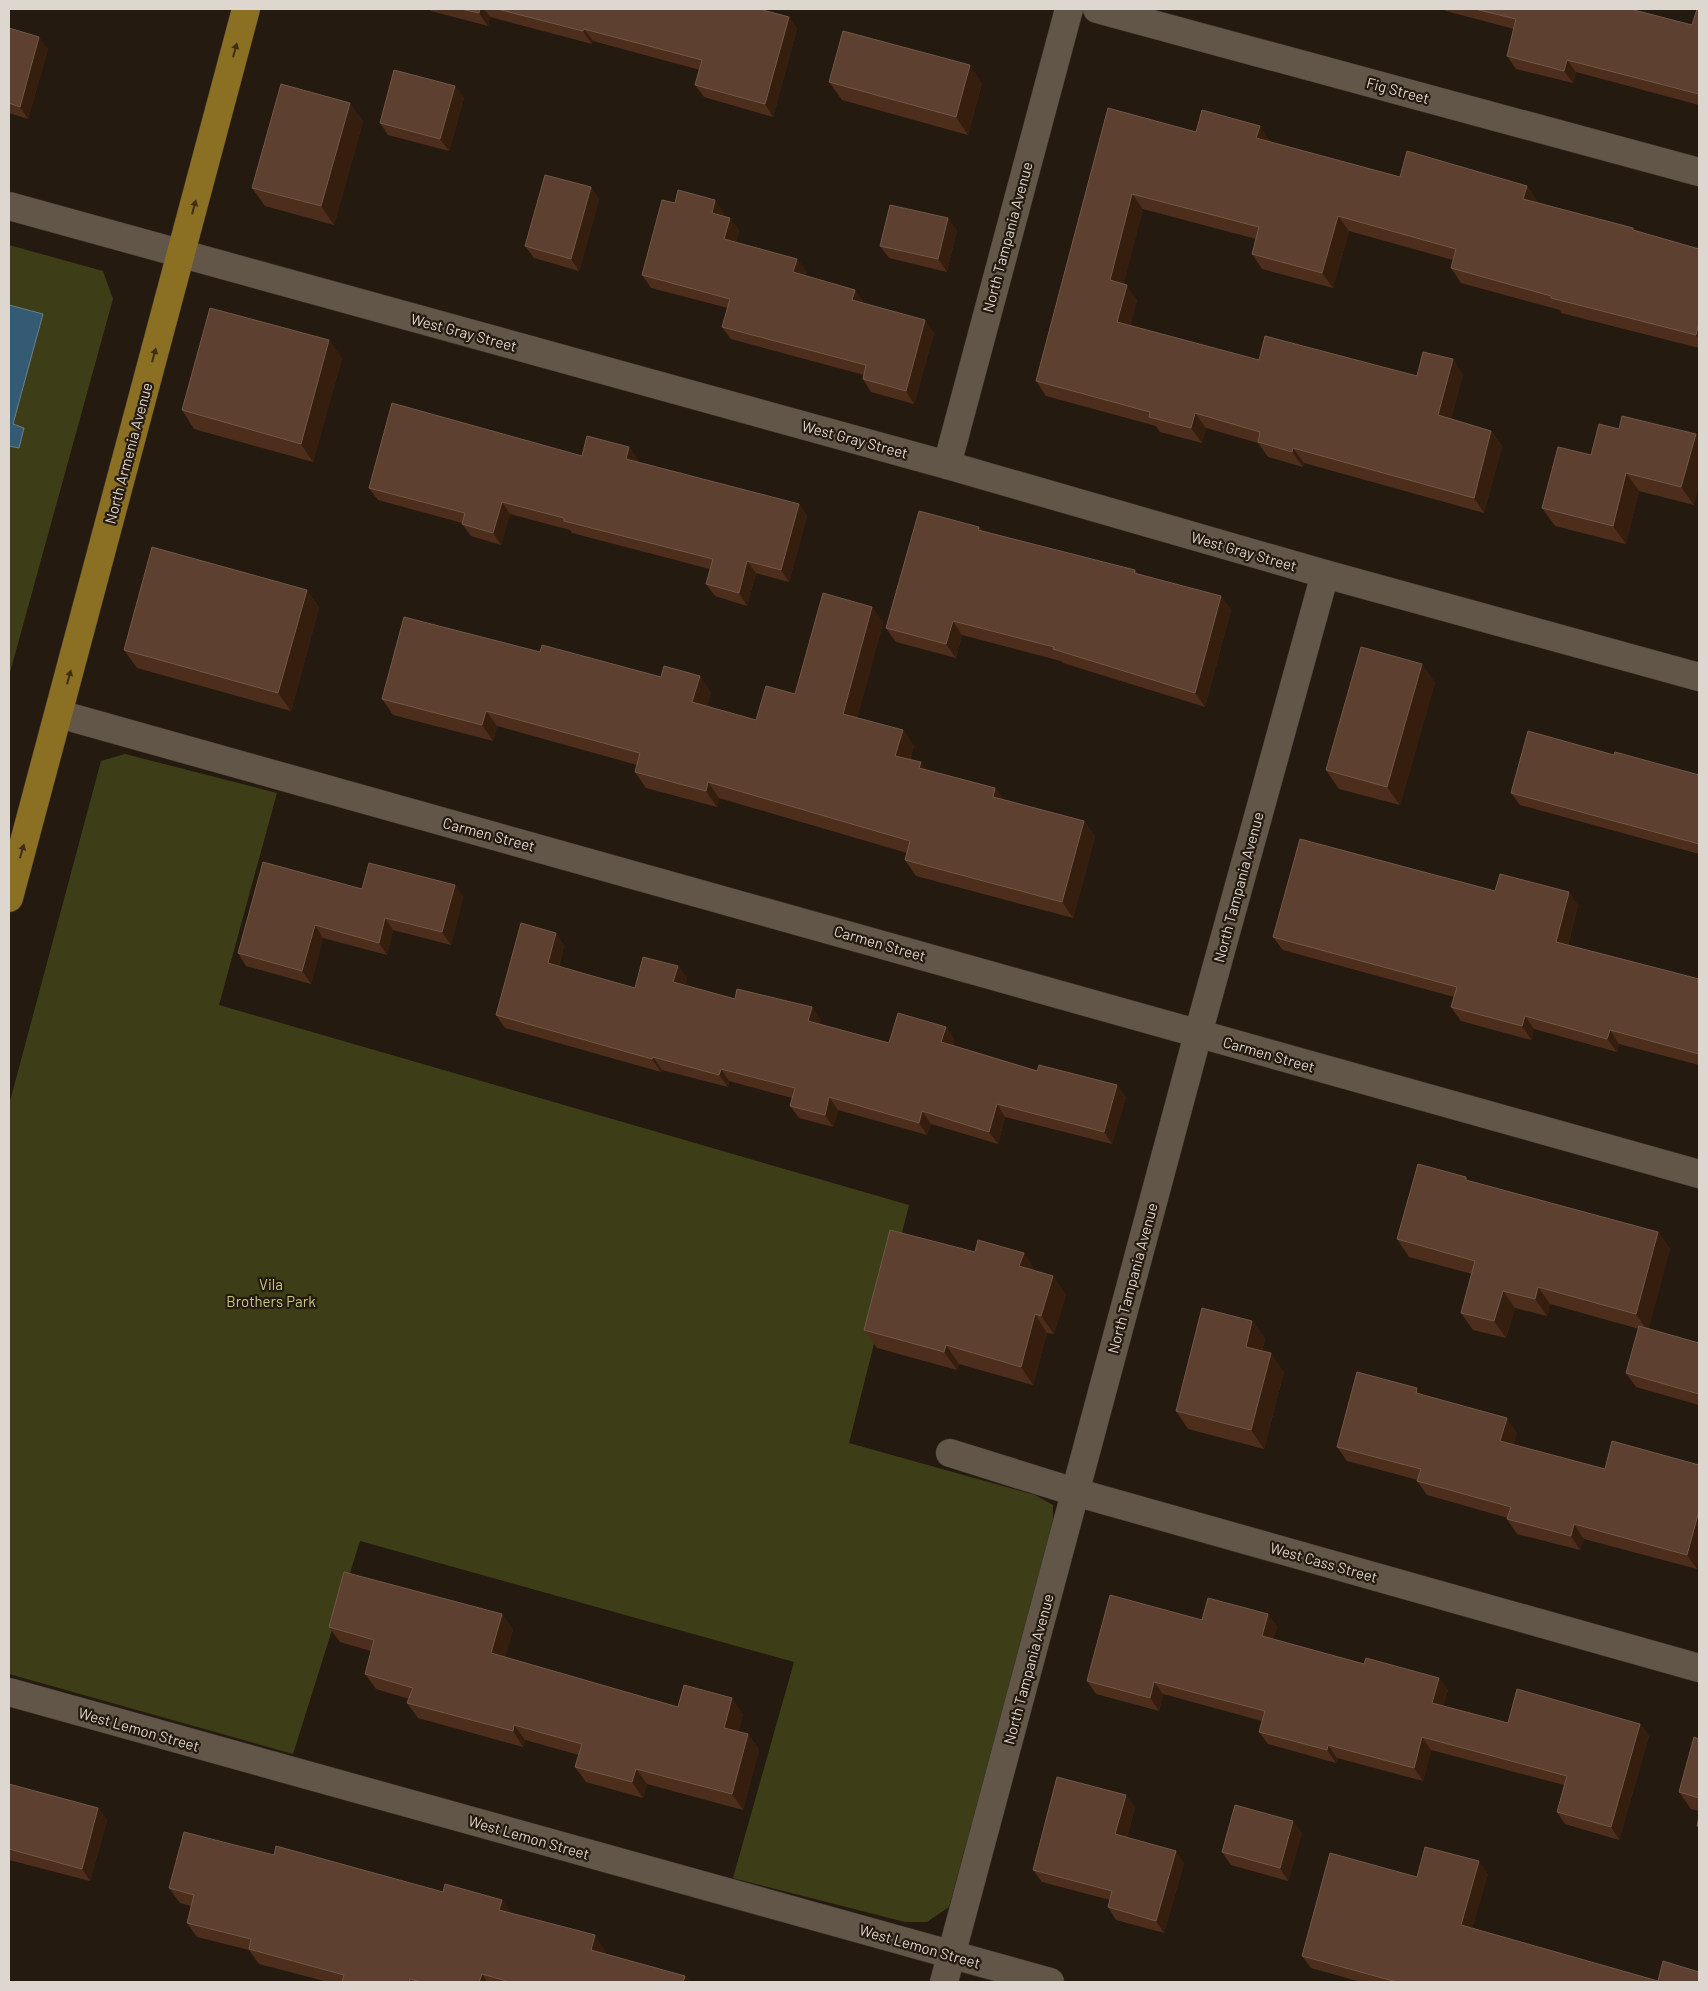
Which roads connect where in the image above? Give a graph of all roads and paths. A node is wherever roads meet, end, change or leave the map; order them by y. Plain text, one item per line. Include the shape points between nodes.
1 (246, 9) edge
2 (1069, 9) edge
3 (1097, 9) edge
4 (1699, 172) edge
5 (9, 206) edge
6 (181, 254) junction
7 (947, 465) junction
8 (1324, 574) junction
9 (1699, 677) edge
10 (59, 714) junction
11 (9, 898) edge
12 (1198, 1034) junction
13 (1699, 1174) edge
14 (950, 1452) dead end
15 (1075, 1492) junction
16 (1699, 1668) edge
17 (9, 1692) edge
18 (951, 1954) junction
19 (944, 1982) edge
20 (1050, 1982) edge

6 -> 1 main road, North Armenia Avenue
2 - 7 street, North Tampania Avenue
3 - 4 street, Fig Street
5 - 6 street, West Gray Street
6 - 7 street, West Gray Street
10 -> 6 main road, North Armenia Avenue
7 - 8 street, West Gray Street
8 - 9 street, West Gray Street
8 - 12 street, North Tampania Avenue
11 -> 10 main road, North Armenia Avenue
10 - 12 street, Carmen Street via 830,928
12 - 13 street, Carmen Street
12 - 15 street, North Tampania Avenue
14 - 15 street, West Cass Street
15 - 16 street, West Cass Street
15 - 18 street, North Tampania Avenue
17 - 18 street, West Lemon Street
18 - 19 street, North Tampania Avenue
18 - 20 street, West Lemon Street

